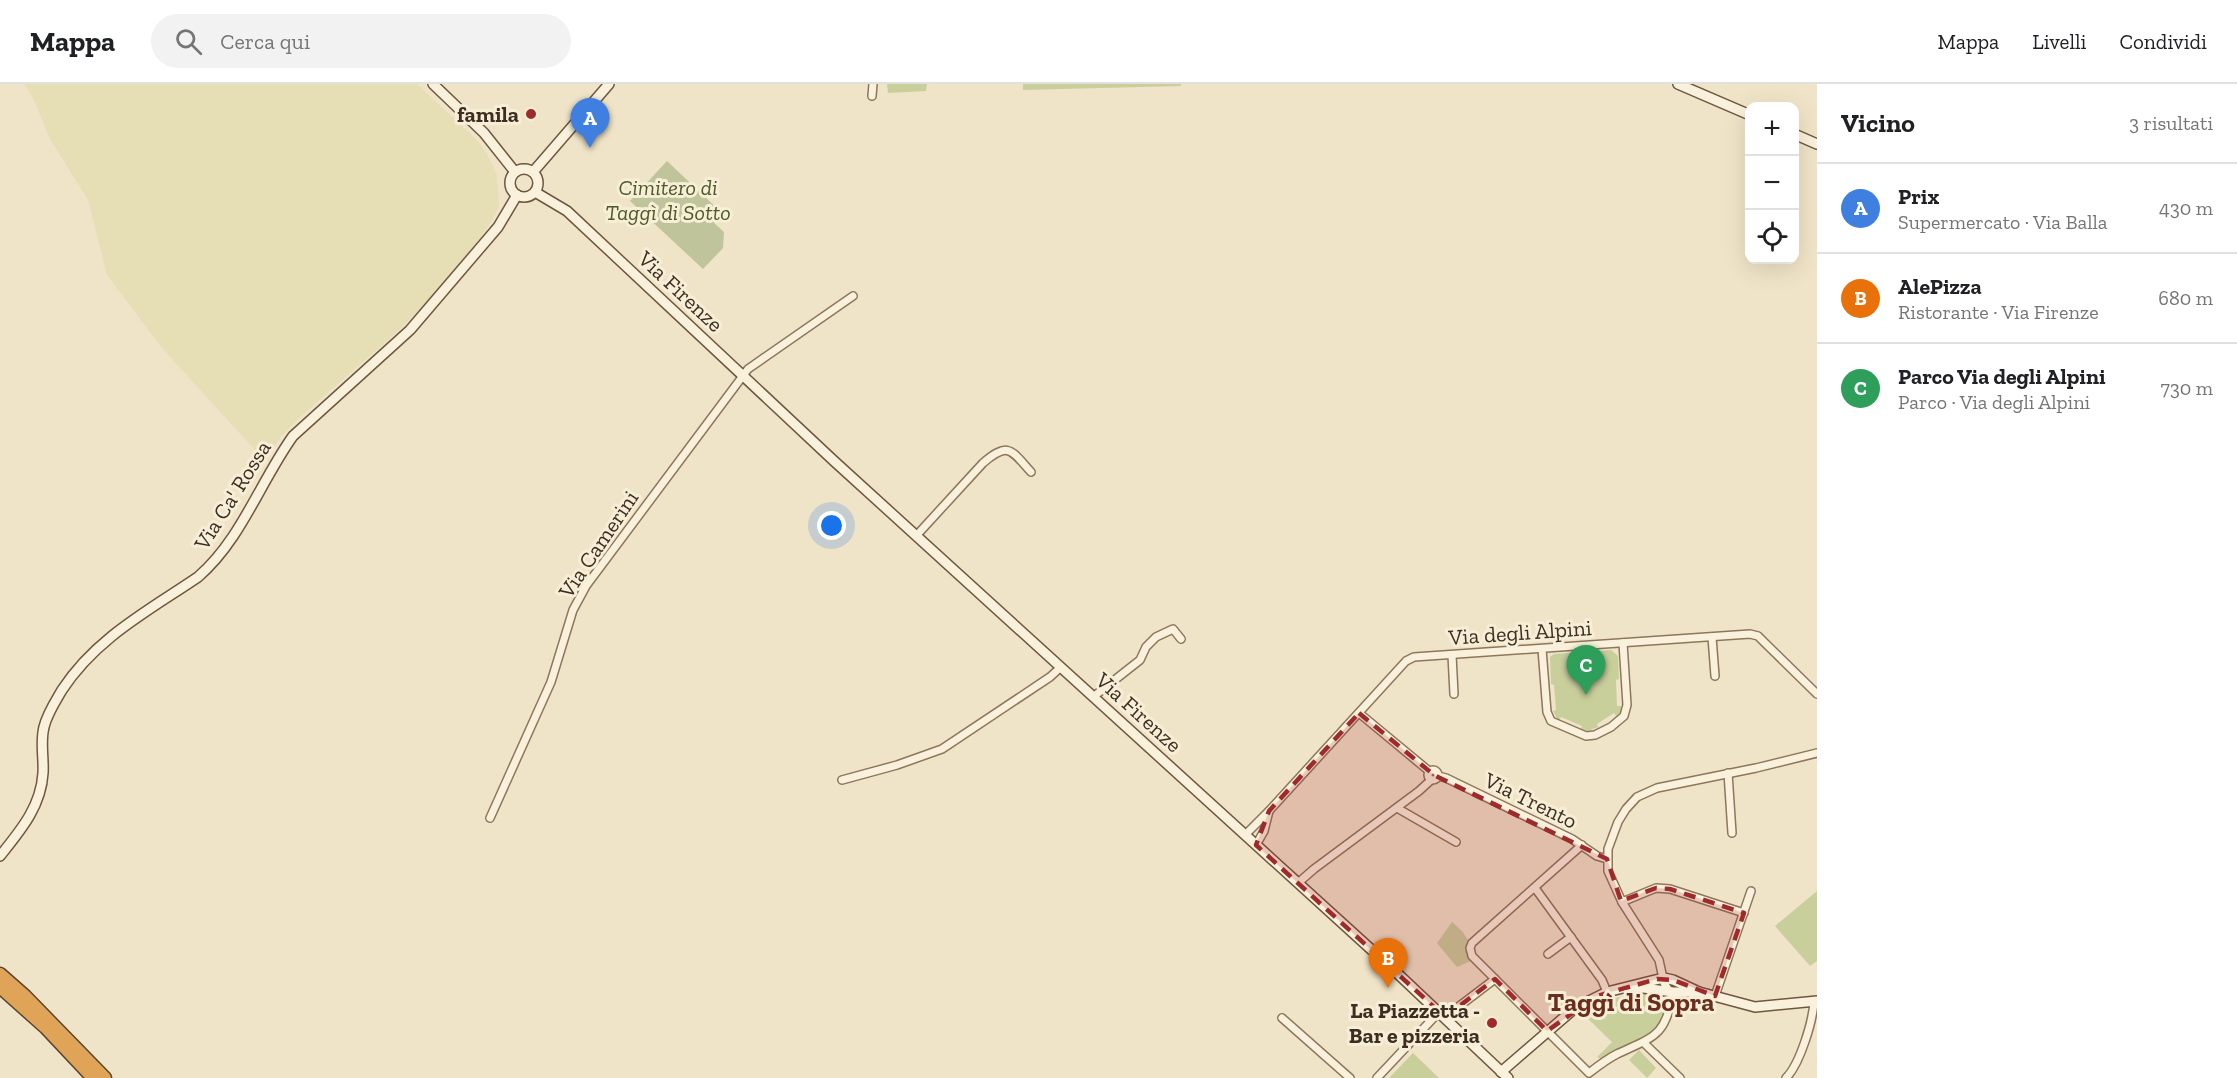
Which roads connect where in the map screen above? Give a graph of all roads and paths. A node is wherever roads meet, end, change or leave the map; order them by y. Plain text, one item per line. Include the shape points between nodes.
1 (432, 84) edge
2 (609, 84) edge
3 (873, 84) edge
4 (1678, 84) edge
5 (872, 96) dead end
6 (1745, 113) edge
7 (1799, 136) edge
8 (1817, 144) edge
9 (515, 172) junction
10 (533, 172) junction
11 (535, 192) junction
12 (517, 195) junction
13 (853, 296) dead end
14 (743, 376) junction
15 (1031, 472) dead end
16 (916, 536) junction
17 (1712, 637) junction
18 (1181, 639) dead end
19 (1623, 643) junction
20 (1542, 649) junction
21 (1452, 655) junction
22 (1061, 667) junction
23 (1715, 676) dead end
24 (1454, 694) dead end
25 (1817, 694) edge
26 (1093, 697) junction
27 (1359, 713) junction
28 (1817, 753) edge
29 (1728, 773) junction
30 (1435, 778) junction
31 (842, 780) dead end
32 (1397, 808) junction
33 (1269, 811) junction
34 (490, 818) dead end
35 (1732, 832) dead end
36 (1245, 835) junction
37 (1456, 842) dead end
38 (1256, 845) junction
39 (1582, 845) junction
40 (0, 856) edge
41 (1607, 859) junction
42 (1298, 883) junction
43 (1535, 888) junction
44 (1751, 891) dead end
45 (1622, 902) junction
46 (1743, 913) junction
47 (1571, 937) junction
48 (1548, 954) dead end
49 (0, 974) edge
50 (1496, 979) junction
51 (1664, 981) junction
52 (1632, 986) junction
53 (0, 987) edge
54 (1644, 988) junction
55 (1607, 992) junction
56 (1672, 992) junction
57 (1699, 992) junction
58 (1715, 996) junction
59 (1815, 1001) edge
60 (1442, 1015) junction
61 (1282, 1018) dead end
62 (1547, 1031) junction
63 (1644, 1043) junction
64 (1504, 1075) edge
65 (93, 1078) edge
66 (105, 1078) edge
67 (1350, 1078) edge
68 (1377, 1078) edge
69 (1680, 1078) edge
70 (1786, 1078) edge

1 - 9 main road via 484,133
2 - 10 main road
3 - 5 street
4 - 6 main road
7 - 8 main road
9 - 10 main road
9 - 12 main road via 510,184
10 - 11 main road via 538,184
11 - 12 main road
11 - 14 main road, Via Firenze via 567,211
12 - 40 main road, Via Ca' Rossa via 498,227 410,330 293,436 230,540 208,568 127,623 72,675 43,730 43,772 36,805
13 - 14 street via 753,365
14 - 16 main road, Via Firenze
14 - 34 street, Via Camerini via 578,599 551,682
15 - 16 street via 1011,451 995,453
16 - 22 main road, Via Firenze
17 - 19 street, Via degli Alpini
17 - 23 street
17 - 25 street, Via degli Alpini via 1758,636
18 - 26 street via 1173,629 1156,637 1146,646 1140,660
19 - 20 street, Via degli Alpini
19 - 20 street via 1627,705 1624,716 1590,736 1551,721
20 - 21 street, Via degli Alpini
21 - 24 street
21 - 27 street, Via degli Alpini via 1406,661
22 - 26 main road, Via Firenze
22 - 31 street via 942,749
26 - 36 main road, Via Firenze
27 - 30 street via 1429,771 1428,777
27 - 33 street, Via degli Alpini
28 - 29 street
29 - 35 street
29 - 41 street via 1677,782 1637,797 1618,822
30 - 32 street
30 - 39 street, Via Trento via 1446,778
32 - 37 street
32 - 42 street
33 - 36 street, Via degli Alpini
33 - 38 street, Via degli Alpini
36 - 38 main road, Via Firenze
38 - 42 main road, Via Firenze
39 - 41 street, Via Trento
39 - 43 street
41 - 45 street via 1611,882
42 - 60 main road, Via Firenze
43 - 47 street
43 - 50 street via 1471,945 1472,956
44 - 46 street
45 - 46 street via 1649,890 1663,889
45 - 51 street via 1659,960
46 - 58 street
47 - 48 street
47 - 55 street
49 - 66 highway
50 - 60 street
50 - 62 street
51 - 52 main road
51 - 54 street
51 - 56 street
51 - 57 main road via 1673,980
52 - 54 main road
52 - 55 main road
53 - 65 highway
54 - 56 main road
55 - 62 main road via 1575,1008
56 - 57 main road
56 - 63 street via 1666,1021
57 - 58 main road
58 - 59 main road via 1755,1007
59 - 70 street via 1800,1055
60 - 64 main road, Via Firenze
60 - 68 street
61 - 67 street
62 - 63 street via 1589,1073 1616,1054
62 - 64 main road
63 - 69 street

